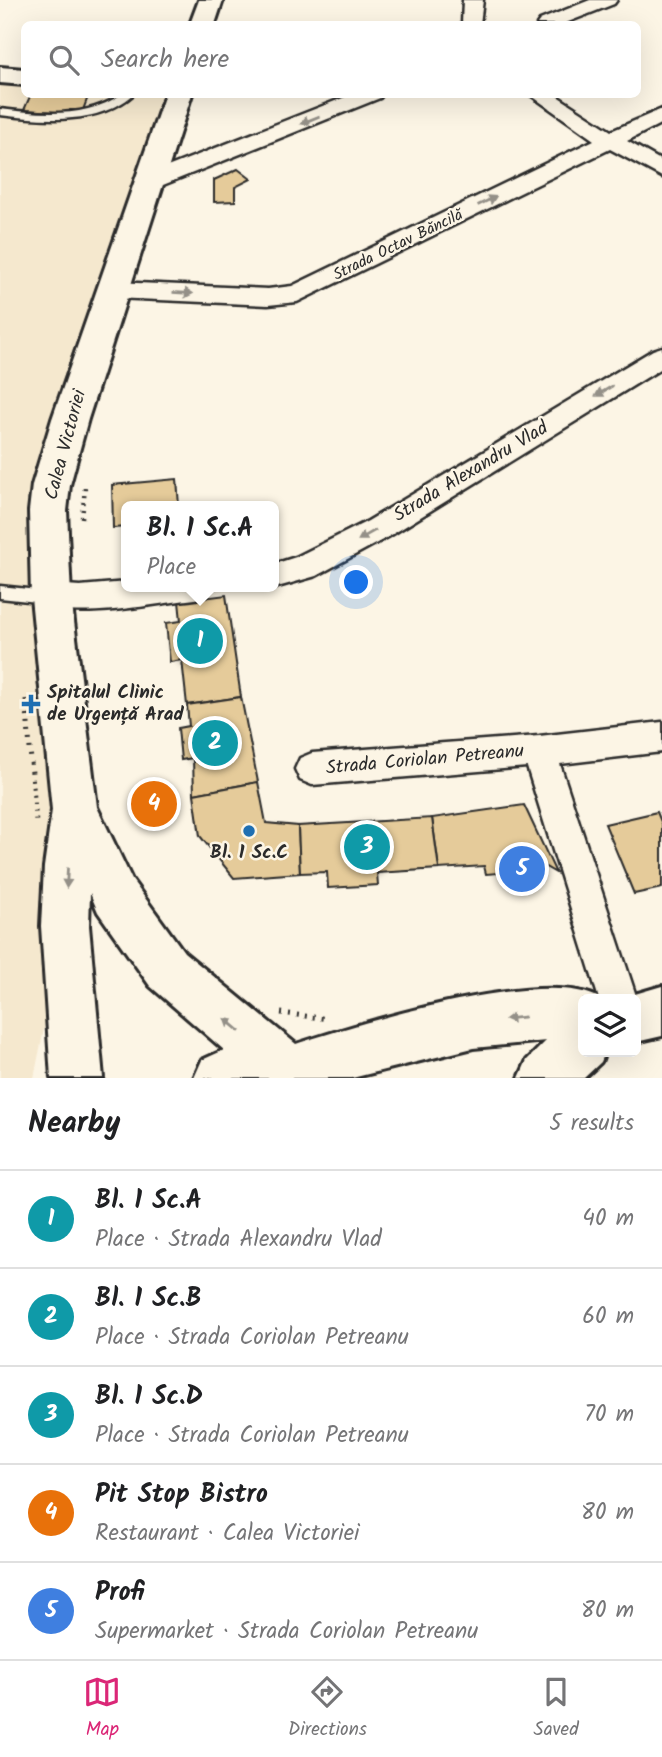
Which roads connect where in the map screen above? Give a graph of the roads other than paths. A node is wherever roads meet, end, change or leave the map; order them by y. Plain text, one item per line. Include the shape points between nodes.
1 (211, 0) edge
2 (473, 0) edge
3 (607, 0) edge
4 (204, 21) edge
5 (471, 21) edge
6 (554, 21) edge
7 (0, 75) edge
8 (21, 77) edge
9 (120, 98) edge
10 (178, 98) edge
11 (363, 98) edge
12 (546, 98) edge
13 (0, 112) edge
14 (662, 115) edge
15 (610, 141) junction
16 (662, 170) edge
17 (150, 182) junction
18 (115, 290) junction
19 (662, 356) edge
20 (279, 575) edge
21 (0, 592) edge
22 (143, 592) edge
23 (51, 597) junction
24 (662, 737) edge
25 (539, 751) junction
26 (312, 769) dead end
27 (75, 810) junction
28 (616, 994) edge
29 (662, 1011) edge
30 (578, 1016) edge
31 (641, 1016) edge
32 (578, 1048) edge
33 (296, 1072) edge
34 (77, 1078) edge
35 (220, 1078) edge
36 (545, 1078) edge

1 - 4 main road
2 - 5 street
3 - 6 street
7 - 8 main road
9 - 13 lane via 84,113 35,116
10 - 17 main road, Calea Victoriei
11 -> 17 street
12 - 15 street
14 - 15 street, Strada Octav Băncilă
15 - 16 street
18 -> 15 street, Strada Octav Băncilă via 268,297 297,294
17 - 18 main road, Calea Victoriei
18 - 23 main road, Calea Victoriei via 51,485
19 -> 20 street, Strada Alexandru Vlad via 377,529 305,567
21 - 23 lane
22 - 23 street
23 - 27 main road, Calea Victoriei
24 - 25 street, Strada Coriolan Petreanu
25 - 26 street, Strada Coriolan Petreanu
25 - 28 street, Strada Coriolan Petreanu
33 -> 27 main road, Calea Victoriei via 167,969 115,896
27 -> 34 main road, Calea Victoriei via 65,926
29 - 31 main road
30 -> 33 main road via 503,1019 426,1032 364,1047
32 - 36 main road
33 - 35 main road via 253,1068

